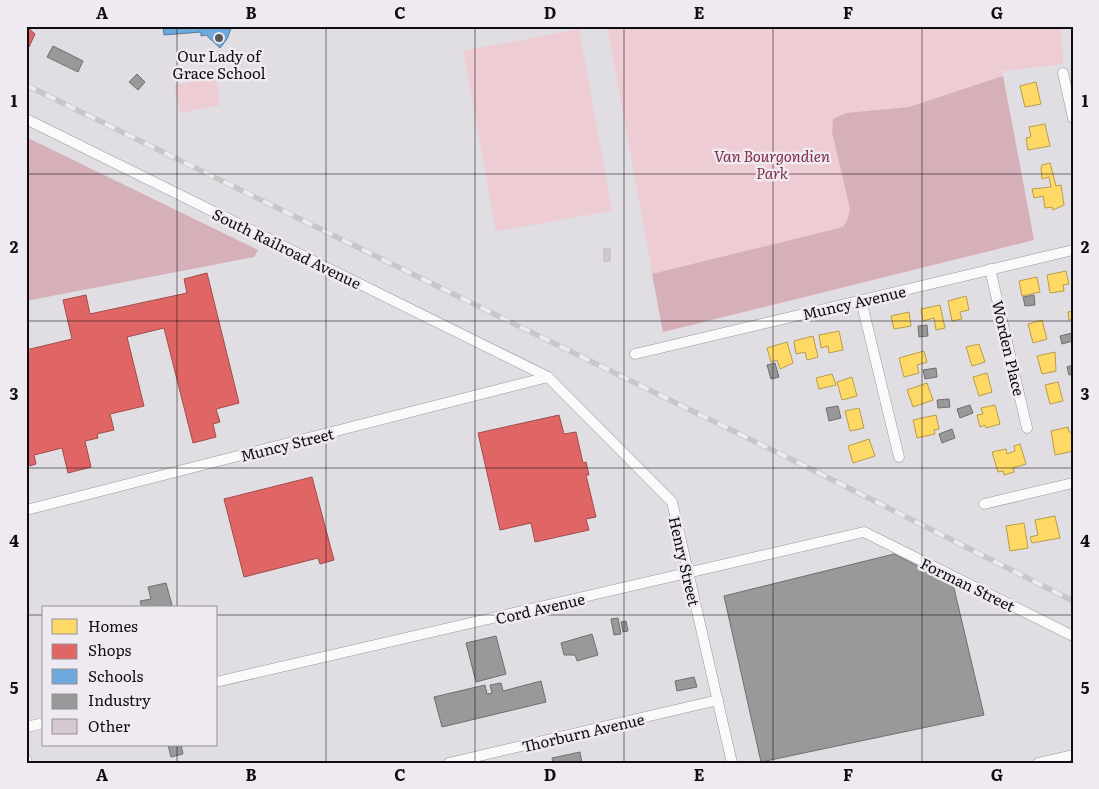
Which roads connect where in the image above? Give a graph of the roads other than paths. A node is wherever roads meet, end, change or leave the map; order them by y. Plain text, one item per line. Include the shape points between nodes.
1 (1063, 73) dead end
2 (1073, 118) edge
3 (26, 119) edge
4 (1073, 250) edge
5 (990, 269) junction
6 (861, 300) junction
7 (635, 354) dead end
8 (548, 377) junction
9 (1027, 428) dead end
10 (899, 457) dead end
11 (1073, 483) edge
12 (984, 504) dead end
13 (26, 510) edge
14 (864, 532) joint
15 (688, 574) junction
16 (1073, 636) edge
17 (218, 682) edge
18 (718, 700) junction
19 (42, 723) edge
20 (26, 727) edge
21 (1073, 755) edge
22 (26, 759) edge
23 (27, 763) edge
24 (449, 763) edge
25 (732, 763) edge
26 (1038, 763) edge

1 - 2 street
3 - 8 street, South Railroad Avenue
4 - 5 street, Muncy Avenue
5 - 6 street, Muncy Avenue
5 - 9 street, Worden Place
6 - 7 street, Muncy Avenue
6 - 10 street
8 - 13 street, Muncy Street
8 - 15 street, Henry Street via 672,502
11 - 12 street
14 - 15 street, Cord Avenue
14 - 16 street, Forman Street
15 - 17 street, Cord Avenue
15 - 18 street, Henry Street
18 - 24 street, Thorburn Avenue
18 - 25 street, Henry Street
19 - 20 street
21 - 26 street
22 - 23 street

